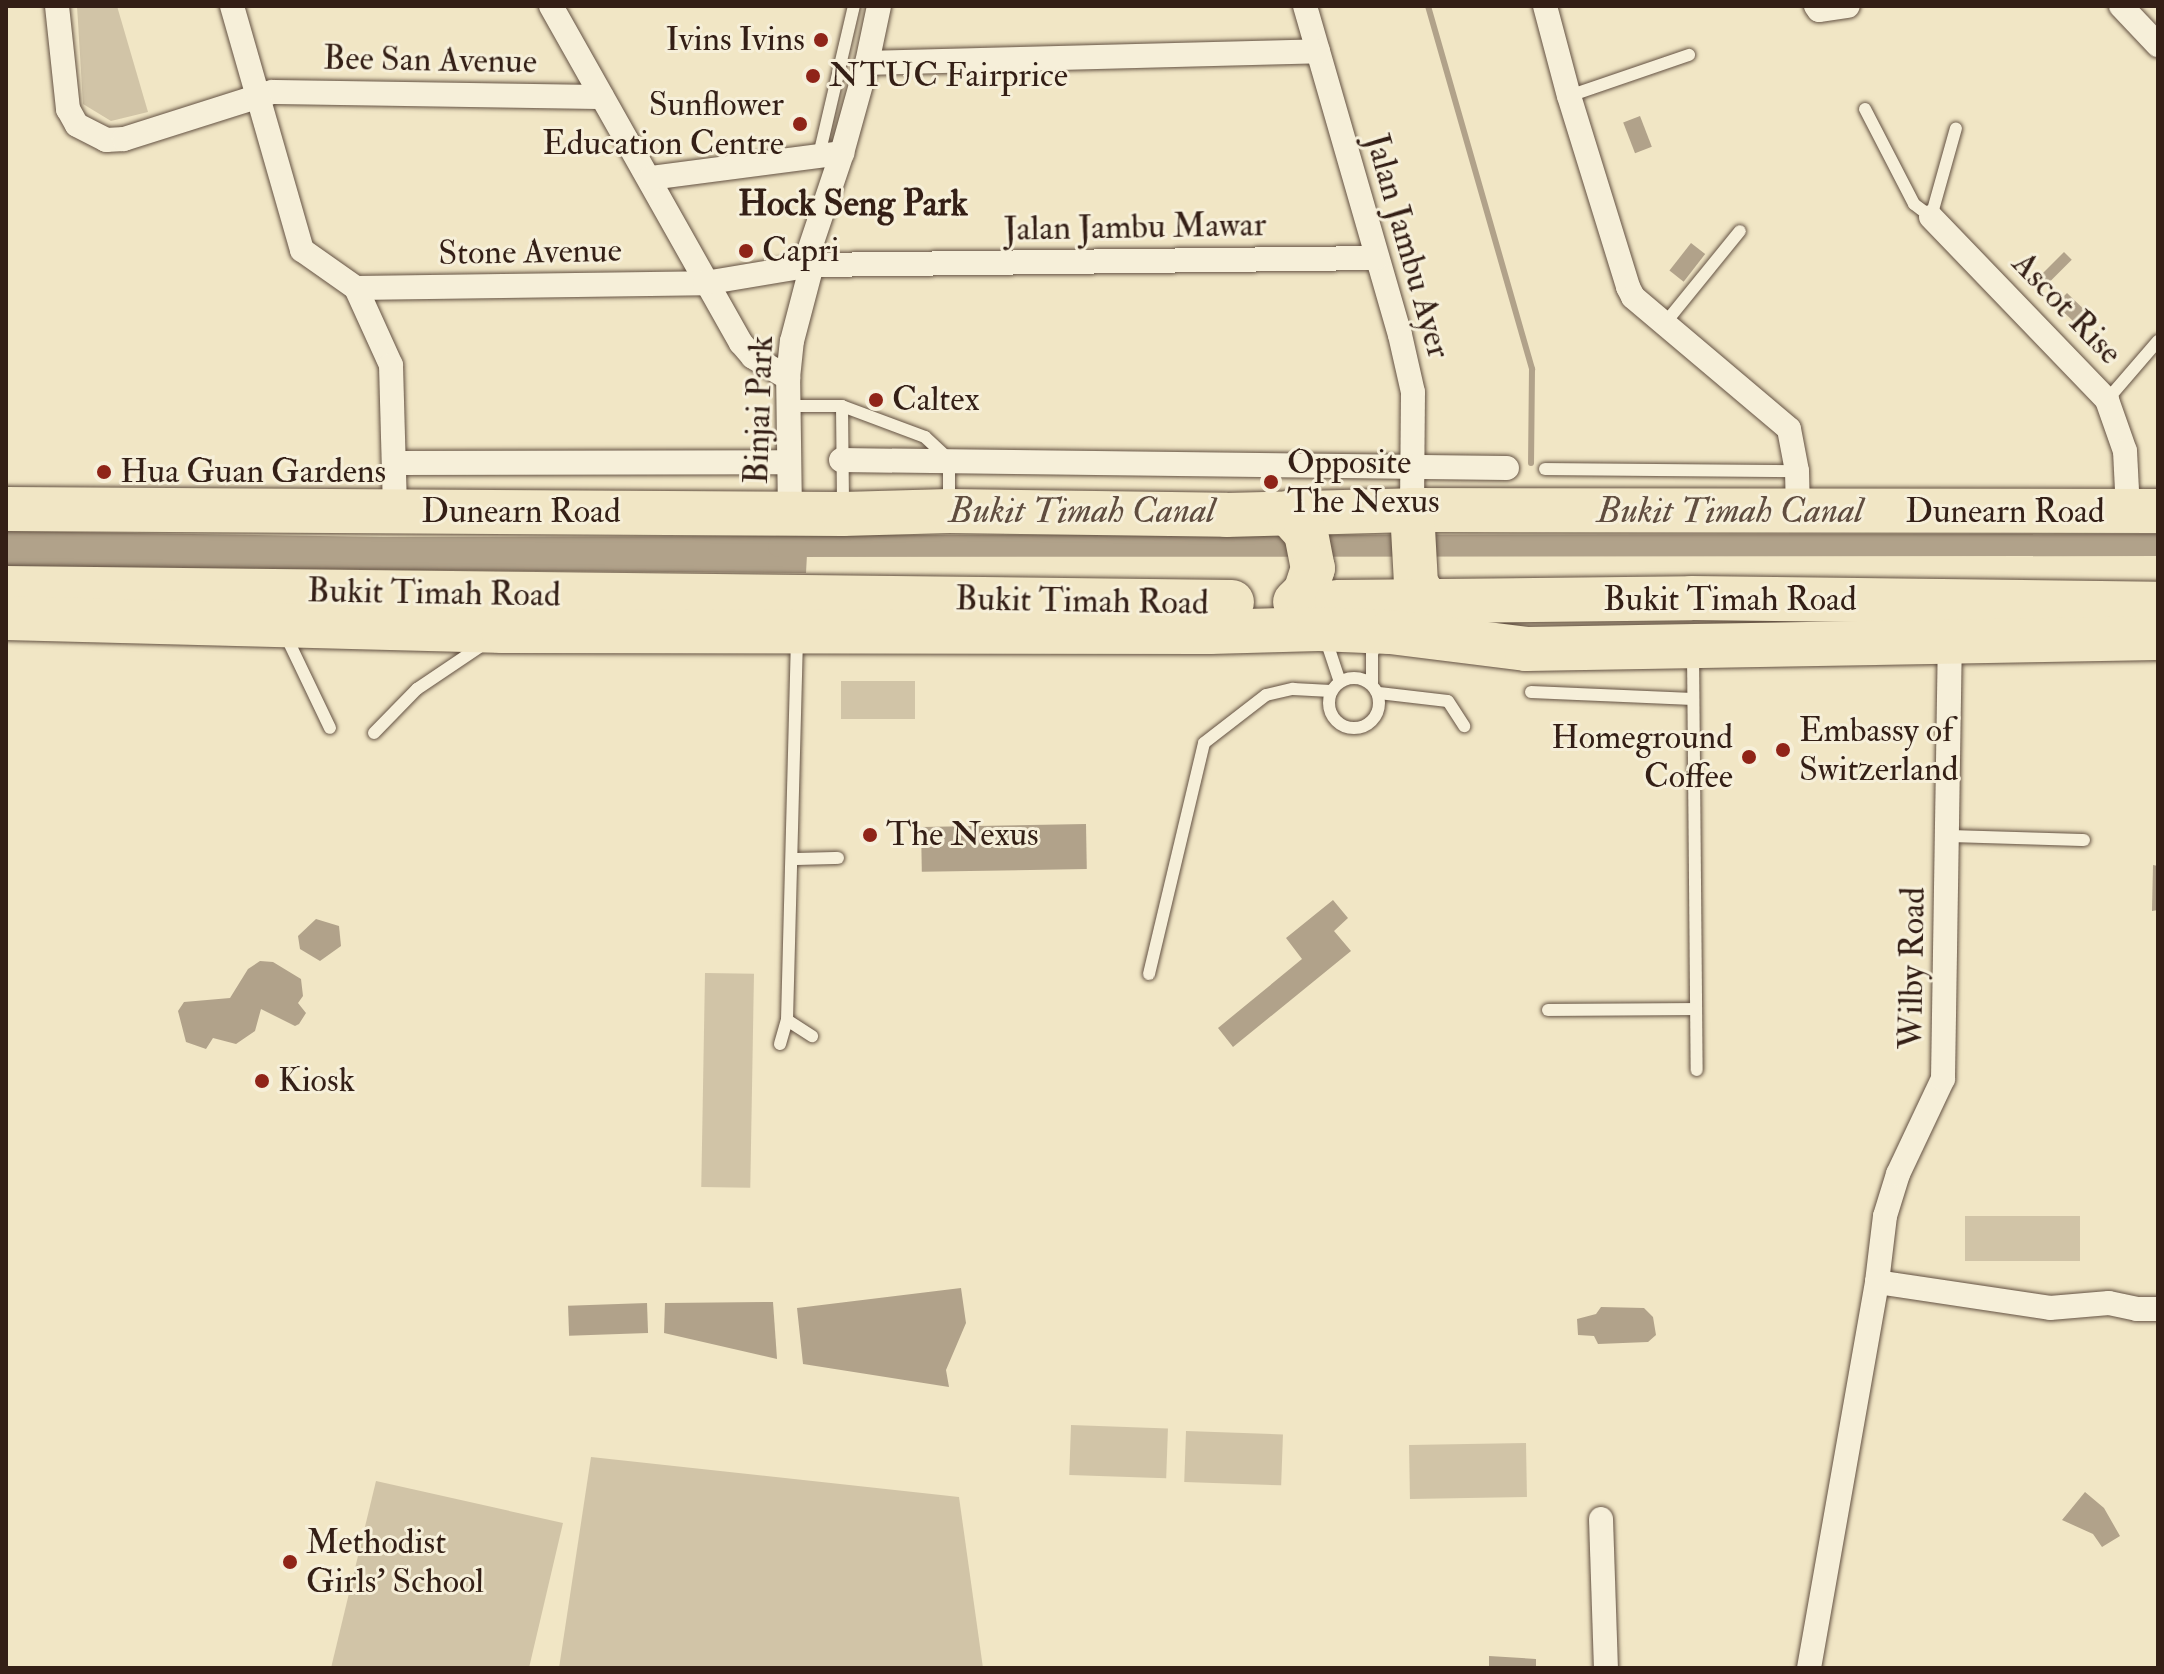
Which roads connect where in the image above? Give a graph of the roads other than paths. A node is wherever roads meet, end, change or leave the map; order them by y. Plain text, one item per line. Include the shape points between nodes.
1 (57, 6) edge
2 (232, 6) edge
3 (551, 6) edge
4 (854, 6) edge
5 (879, 6) edge
6 (1305, 6) edge
7 (1545, 6) edge
8 (1816, 6) edge
9 (1848, 6) edge
10 (2121, 6) edge
11 (2158, 45) edge
12 (1318, 51) junction
13 (1689, 55) dead end
14 (867, 63) junction
15 (258, 96) junction
16 (1569, 96) junction
17 (602, 97) junction
18 (1865, 109) dead end
19 (1956, 128) dead end
20 (831, 154) junction
21 (650, 178) junction
22 (1931, 217) junction
23 (1740, 231) dead end
24 (1377, 258) junction
25 (808, 265) junction
26 (705, 283) junction
27 (356, 288) junction
28 (1666, 322) junction
29 (2158, 341) edge
30 (788, 378) junction
31 (2107, 400) junction
32 (788, 406) junction
33 (842, 406) junction
34 (949, 459) junction
35 (841, 460) junction
36 (788, 462) junction
37 (394, 463) junction
38 (1507, 468) dead end
39 (1545, 469) dead end
40 (1414, 488) junction
41 (1797, 492) junction
42 (6, 509) edge
43 (949, 511) junction
44 (2143, 511) edge
45 (395, 512) junction
46 (790, 513) junction
47 (1288, 513) junction
48 (843, 514) junction
49 (6, 588) edge
50 (1691, 598) junction
51 (1428, 601) junction
52 (2158, 604) edge
53 (847, 615) junction
54 (1307, 616) junction
55 (6, 618) edge
56 (276, 624) junction
57 (503, 631) junction
58 (797, 632) junction
59 (1390, 632) junction
60 (2158, 638) edge
61 (1950, 642) junction
62 (1710, 647) junction
63 (1336, 686) junction
64 (1375, 689) junction
65 (1531, 692) dead end
66 (1693, 699) junction
67 (1464, 726) dead end
68 (330, 728) dead end
69 (374, 733) dead end
70 (1948, 836) junction
71 (2084, 840) dead end
72 (838, 858) dead end
73 (793, 859) junction
74 (1149, 974) dead end
75 (1696, 1009) junction
76 (1548, 1010) dead end
77 (787, 1020) junction
78 (812, 1036) dead end
79 (780, 1044) dead end
80 (1697, 1070) dead end
81 (1877, 1282) junction
82 (2158, 1309) edge
83 (1601, 1519) dead end
84 (1606, 1668) edge
85 (1809, 1668) edge

1 - 15 street, Bee San Avenue via 66,102 87,133 124,139
2 - 15 street
3 - 17 street
4 - 20 lane
5 - 14 street, Binjai Park
6 - 12 street, Jalan Jambu Ayer
7 - 16 street
8 - 9 street
10 - 11 street
12 - 14 street
12 - 24 street, Jalan Jambu Ayer
13 - 16 lane
14 - 20 street, Binjai Park
15 - 17 street, Bee San Avenue via 272,92
15 - 27 street via 302,250
16 - 28 street via 1628,287
17 - 21 street
18 - 22 lane via 1914,204
19 - 22 lane
20 - 21 street
20 - 25 street, Binjai Park
21 - 26 street
22 - 31 street, Ascot Rise
23 - 28 lane
24 - 25 street, Jalan Jambu Mawar
24 - 40 street, Jalan Jambu Ayer via 1413,392
25 - 26 street, Jalan Jambu Mawar
25 - 30 street, Binjai Park
26 - 27 street, Stone Avenue
26 - 30 street via 741,343
27 - 37 street via 391,365
28 - 41 street via 1789,429
29 - 31 lane
30 - 32 street, Binjai Park
31 - 44 street, Ascot Rise
32 - 33 lane
32 - 36 street, Binjai Park
33 - 34 lane via 925,437
33 - 35 lane
34 - 35 street, Dunearn Road
34 - 40 street, Dunearn Road
34 - 43 lane
35 - 48 lane
36 - 37 street, Dunearn Road
36 - 46 street, Binjai Park
37 - 45 street
38 - 40 street, Dunearn Road
39 - 41 lane
40 - 41 highway, Dunearn Road
40 - 47 highway, Dunearn Road
40 - 51 highway via 1416,584
41 - 44 highway, Dunearn Road
42 - 45 highway, Dunearn Road
43 - 47 highway, Dunearn Road
43 - 48 highway, Dunearn Road
45 - 46 highway, Dunearn Road
46 - 48 highway, Dunearn Road
47 - 54 highway via 1306,533 1313,568 1305,592
49 - 53 highway, Bukit Timah Road
50 - 51 highway, Bukit Timah Road
50 - 52 highway, Bukit Timah Road
50 - 62 highway
51 - 54 highway, Bukit Timah Road
53 - 54 highway, Bukit Timah Road
53 - 58 highway
54 - 59 highway
54 - 63 lane via 1329,645
55 - 56 highway
56 - 57 highway
56 - 68 lane, Bukit Timah Road via 287,636
57 - 58 highway
57 - 69 lane, Bukit Timah Road via 417,689
58 - 73 lane
59 - 62 highway via 1526,649
59 - 64 lane via 1374,647
60 - 61 highway
61 - 62 highway
61 - 70 street, Wilby Road
62 - 66 lane
63 - 64 lane via 1362,678
63 - 64 lane via 1328,703 1347,728 1370,724 1380,705
63 - 74 lane via 1266,695 1204,743
64 - 67 lane via 1448,701
65 - 66 lane
66 - 75 lane
70 - 71 lane
70 - 81 street, Wilby Road via 1943,1079 1893,1189
72 - 73 lane
73 - 77 lane
75 - 76 lane
75 - 80 lane
77 - 78 lane
77 - 79 lane
81 - 82 street via 2050,1308 2109,1303
81 - 85 street, Wilby Road
83 - 84 street

